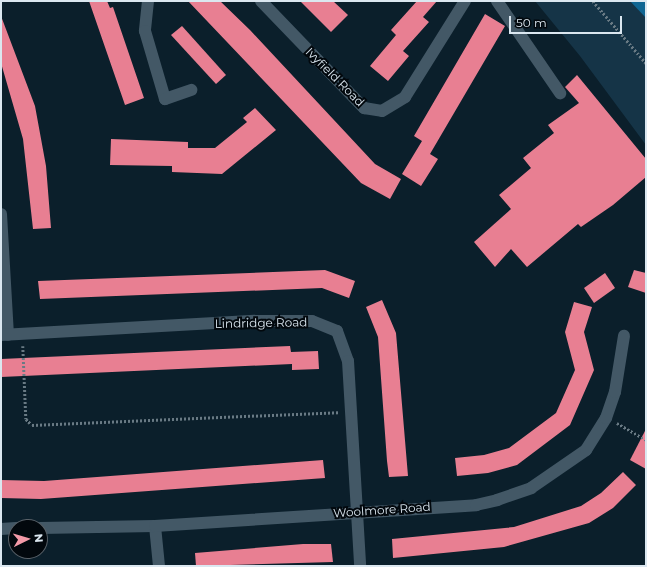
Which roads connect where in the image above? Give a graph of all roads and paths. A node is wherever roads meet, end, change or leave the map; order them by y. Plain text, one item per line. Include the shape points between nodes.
1 (148, 1) edge
2 (261, 1) edge
3 (465, 1) edge
4 (497, 1) edge
5 (593, 1) edge
6 (646, 63) edge
7 (191, 90) dead end
8 (560, 93) dead end
9 (1, 214) edge
10 (23, 334) junction
11 (4, 335) edge
12 (624, 336) dead end
13 (351, 411) junction
14 (606, 418) junction
15 (646, 440) edge
16 (357, 512) junction
17 (155, 526) junction
18 (48, 528) edge
19 (159, 566) edge
20 (360, 566) edge

1 - 7 street via 145,31 165,99
2 - 3 street, Ivyfield Road via 364,108 382,112 405,97
4 - 8 street
5 - 6 path
9 - 11 street
10 - 11 street, Lindridge Road
10 - 13 street, Lindridge Road via 255,321 312,321 337,331 348,361
10 - 13 path via 26,419 32,425
12 - 14 street, Woolmore Road via 615,392
13 - 16 street, Lindridge Road
14 - 15 path
14 - 16 street, Woolmore Road via 586,450 574,462 517,494 476,505
16 - 17 street, Woolmore Road
16 - 20 street, Lindridge Road
17 - 18 street, Woolmore Road
17 - 19 street

